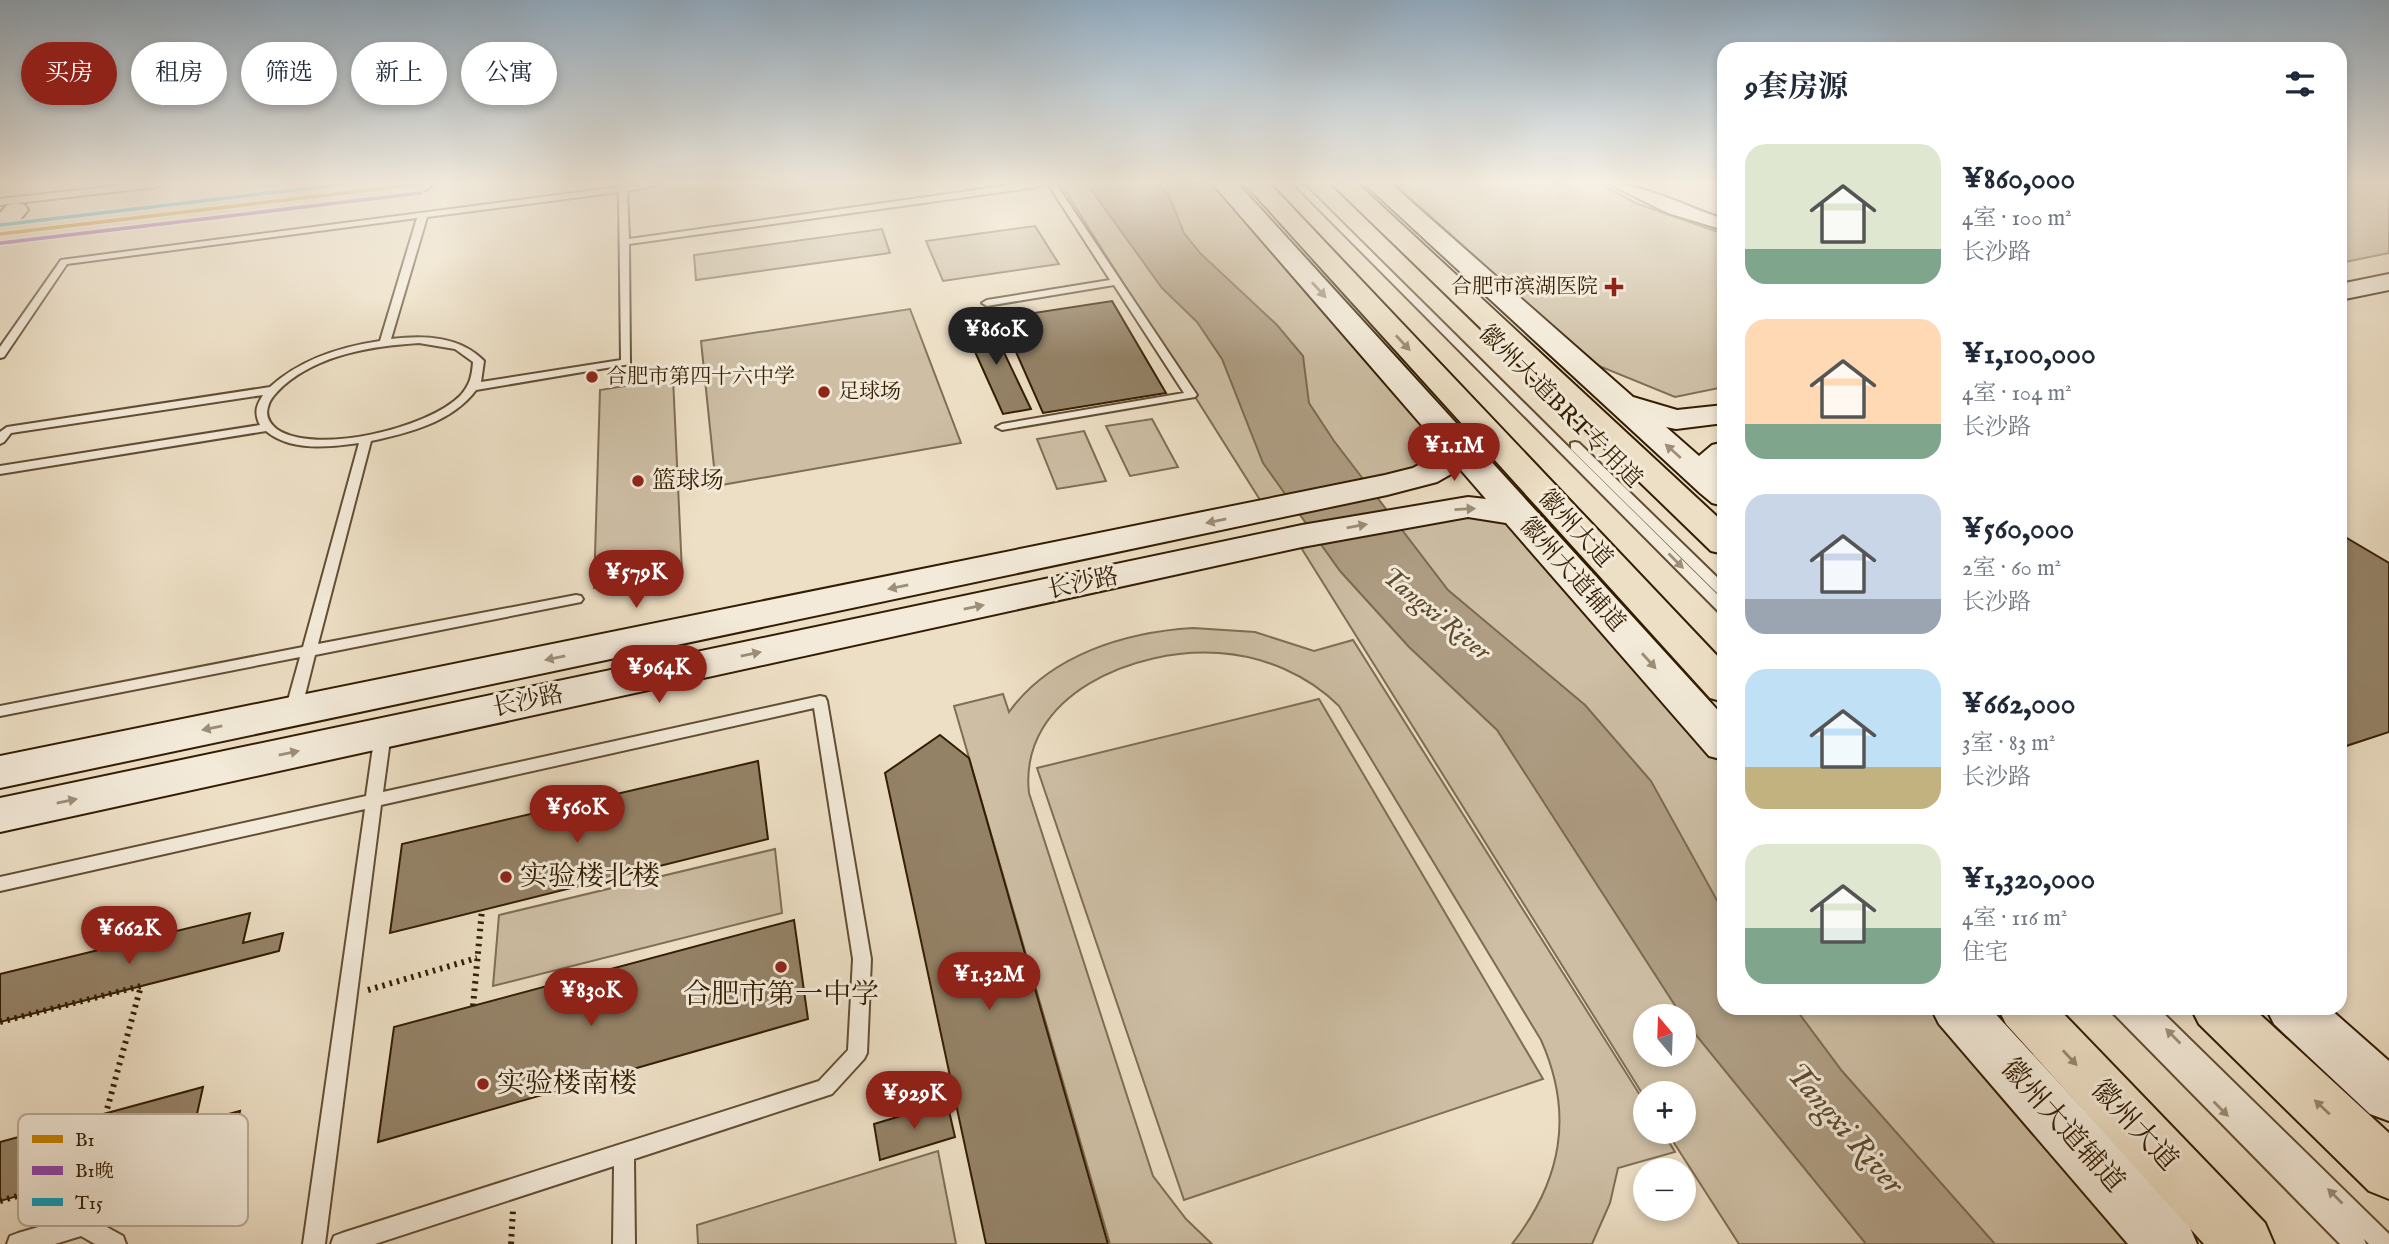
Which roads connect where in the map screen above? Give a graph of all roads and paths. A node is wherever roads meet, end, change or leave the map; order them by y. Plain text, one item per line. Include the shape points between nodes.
1 (216, 242) edge
2 (415, 242) edge
3 (626, 242) edge
4 (1091, 242) edge
5 (1277, 242) edge
6 (1311, 242) edge
7 (1356, 242) edge
8 (1367, 242) edge
9 (1405, 242) edge
10 (1442, 242) edge
11 (1117, 282) junction
12 (2389, 282) edge
13 (2347, 291) edge
14 (2389, 302) edge
15 (987, 303) dead end
16 (2347, 311) edge
17 (385, 342) junction
18 (0, 355) edge
19 (474, 387) junction
20 (272, 390) junction
21 (1620, 402) junction
22 (1717, 415) edge
23 (265, 428) junction
24 (1002, 428) dead end
25 (2, 432) edge
26 (366, 439) junction
27 (1455, 443) junction
28 (1717, 457) edge
29 (0, 470) edge
30 (1717, 485) edge
31 (1717, 490) edge
32 (1518, 514) junction
33 (1293, 522) junction
34 (1717, 536) edge
35 (1717, 585) edge
36 (576, 599) dead end
37 (1717, 601) edge
38 (310, 650) junction
39 (1717, 680) edge
40 (0, 711) edge
41 (293, 712) junction
42 (383, 733) junction
43 (1717, 737) edge
44 (0, 772) edge
45 (374, 798) junction
46 (0, 815) edge
47 (0, 884) edge
48 (482, 910) dead end
49 (477, 958) junction
50 (347, 996) junction
51 (473, 1006) dead end
52 (1963, 1015) edge
53 (2031, 1015) edge
54 (2128, 1015) edge
55 (2152, 1015) edge
56 (2224, 1015) edge
57 (2300, 1015) edge
58 (0, 1022) edge
59 (2389, 1096) edge
60 (106, 1113) dead end
61 (624, 1155) junction
62 (2389, 1171) edge
63 (514, 1190) junction
64 (18, 1196) edge
65 (0, 1201) edge
66 (76, 1226) edge
67 (86, 1226) edge
68 (18, 1244) edge
69 (115, 1244) edge
70 (314, 1244) edge
71 (342, 1244) edge
72 (511, 1244) edge
73 (624, 1244) edge
74 (2167, 1244) edge
75 (2244, 1244) edge
76 (2355, 1244) edge
77 (2384, 1244) edge

1 - 18 lane via 64,262
2 - 17 lane
3 - 19 lane via 626,362
4 - 11 lane
5 -> 27 street, 徽州大道辅道
6 -> 39 main road, 徽州大道
7 -> 37 lane, 徽州大道BRT专用道
8 - 35 lane, 徽州大道BRT专用道
9 - 34 main road
10 - 21 street
11 - 15 lane
11 - 24 lane via 1191,396
12 - 13 street
14 - 16 street
17 - 19 lane via 433,341 467,349 479,361 481,375
17 - 20 lane via 316,362
19 - 26 lane via 436,416
20 - 23 lane via 260,412
20 - 25 lane
21 - 22 street via 1675,420
31 -> 21 street
23 - 26 lane via 284,438 314,443
23 - 29 lane
26 - 38 lane
27 - 32 street, 徽州大道辅道
27 - 33 street via 1451,460 1425,475
28 - 30 street via 1713,460
33 -> 32 street via 1412,516 1468,507
32 -> 43 street, 徽州大道辅道
33 -> 41 street, 长沙路
42 -> 33 street, 长沙路
36 - 38 lane
38 - 40 lane
38 - 41 lane
41 -> 44 street, 长沙路
42 - 45 lane
46 -> 42 street, 长沙路
45 - 47 lane
45 - 50 lane
45 - 61 lane via 820,701 862,959 857,1053 825,1088
48 - 49 path
49 - 50 path
49 - 51 path
50 - 70 lane
52 - 74 street, 徽州大道辅道
53 -> 75 main road, 徽州大道
54 -> 76 lane
77 -> 55 lane
62 -> 56 main road
57 - 59 street
58 - 60 path via 141,986
61 - 63 lane
61 - 73 lane
63 - 71 lane
63 - 72 path
64 - 65 path
66 - 68 lane
67 - 69 lane

